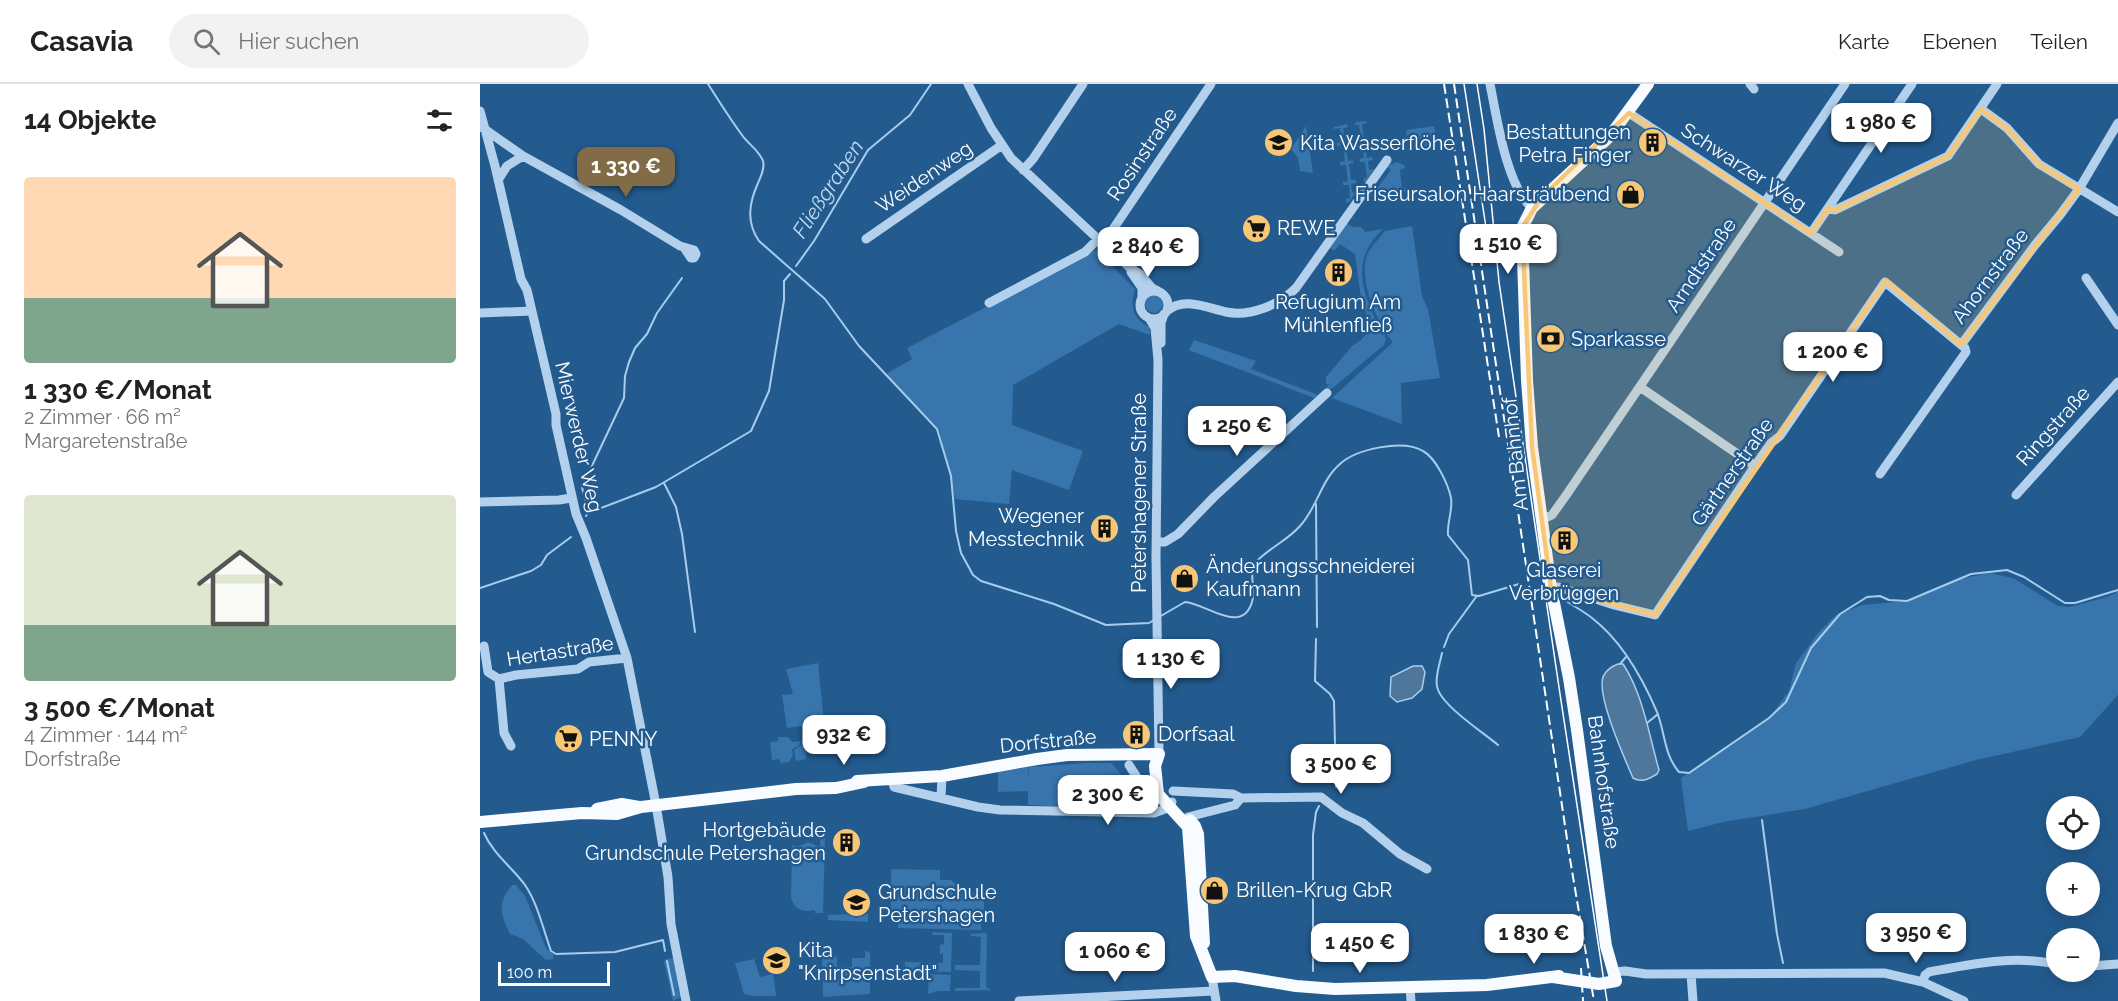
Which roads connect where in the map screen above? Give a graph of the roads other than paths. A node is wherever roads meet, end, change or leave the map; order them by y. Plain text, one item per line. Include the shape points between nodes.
1 (968, 84) edge
2 (1083, 84) edge
3 (1211, 84) edge
4 (1490, 84) edge
5 (1648, 84) edge
6 (1845, 84) edge
7 (1912, 84) edge
8 (1997, 84) edge
9 (1981, 109) junction
10 (480, 111) edge
11 (1629, 112) junction
12 (2118, 123) edge
13 (483, 128) edge
14 (1002, 146) junction
15 (523, 156) junction
16 (1387, 160) dead end
17 (1023, 170) junction
18 (498, 180) junction
19 (2079, 189) junction
20 (1765, 203) junction
21 (1532, 208) junction
22 (1828, 208) junction
23 (2118, 212) edge
24 (1811, 233) junction
25 (866, 239) dead end
26 (1100, 241) junction
27 (685, 249) dead end
28 (1839, 252) dead end
29 (1129, 267) junction
30 (2086, 278) dead end
31 (1160, 292) junction
32 (1142, 297) junction
33 (989, 303) dead end
34 (1212, 307) junction
35 (532, 311) junction
36 (1166, 312) junction
37 (480, 313) edge
38 (1149, 318) junction
39 (2118, 325) edge
40 (1961, 345) junction
41 (1158, 360) junction
42 (2118, 382) edge
43 (1640, 387) junction
44 (1327, 393) dead end
45 (1755, 466) junction
46 (1880, 474) dead end
47 (2016, 495) dead end
48 (571, 498) junction
49 (480, 502) edge
50 (1541, 520) junction
51 (1156, 542) junction
52 (1551, 588) junction
53 (484, 646) dead end
54 (627, 658) junction
55 (499, 679) junction
56 (512, 746) dead end
57 (1159, 754) junction
58 (1129, 765) dead end
59 (942, 776) junction
60 (892, 780) junction
61 (941, 798) junction
62 (1241, 798) junction
63 (1171, 800) junction
64 (656, 805) junction
65 (1150, 813) junction
66 (1185, 819) junction
67 (480, 822) edge
68 (1427, 869) dead end
69 (2046, 962) edge
70 (2118, 964) edge
71 (2100, 965) edge
72 (1691, 974) junction
73 (1212, 977) junction
74 (1615, 977) junction
75 (1923, 982) junction
76 (1410, 988) junction
77 (1215, 996) edge
78 (687, 1001) edge
79 (1019, 1001) edge
80 (1411, 1001) edge
81 (1693, 1001) edge
82 (1965, 1001) edge

1 - 14 street, Petershagener Straße
2 - 17 street
3 - 26 street, Rosinstraße
4 - 21 street via 1515,183
5 - 11 main road
6 - 20 street, Arndtstraße
7 - 22 street
8 - 9 street
9 - 19 street via 2007,128 2039,164
9 - 22 street via 1948,156 1835,210
10 - 13 street, Mierwerder Weg
11 - 20 street, Schwarzer Weg
11 - 21 main road via 1610,136
12 - 19 street, Ahornstraße
13 - 15 street
13 - 18 street, Mierwerder Weg
14 - 17 street, Petershagener Straße
14 - 25 street, Weidenweg
15 - 18 street via 507,166
15 - 27 street
16 - 34 street via 1288,296 1244,312
17 - 26 street, Petershagener Straße
18 - 35 street, Mierwerder Weg
19 - 23 street
19 - 40 street, Ahornstraße
20 - 24 street, Schwarzer Weg
20 - 43 street, Arndtstraße
21 - 50 main road, Am Bahnhof via 1522,228 1522,248 1528,398
22 - 24 street
24 - 28 street, Schwarzer Weg
26 - 29 street, Petershagener Straße
26 - 33 street, Rosinstraße
29 - 31 street, Petershagener Straße
29 - 32 street, Petershagener Straße via 1142,288
30 - 39 street
31 - 32 street via 1148,292
31 - 34 street
31 - 36 street, Petershagener Straße via 1168,302
32 - 38 street, Petershagener Straße via 1140,309
34 - 36 street via 1181,305
35 - 37 street
35 - 48 street, Mierwerder Weg
36 - 38 street via 1157,319
36 - 41 street, Petershagener Straße via 1161,323
38 - 41 street, Petershagener Straße via 1155,328
40 - 45 street, Gärtnerstraße via 1885,282 1780,436
40 - 46 street, Ahornstraße via 1965,348 1964,356
41 - 51 street, Petershagener Straße
42 - 47 street, Ringstraße
43 - 45 street
43 - 50 street, Arndtstraße via 1552,515
44 - 51 street via 1178,534 1165,542
45 - 52 street, Gärtnerstraße via 1655,615
48 - 49 street
48 - 54 street, Mierwerder Weg
50 - 52 main road, Am Bahnhof
51 - 57 street, Petershagener Straße
52 - 74 main road, Bahnhofstraße via 1569,678 1606,946
53 - 55 street, Hertastraße via 488,672
54 - 55 street, Hertastraße
54 - 64 street, Mierwerder Weg
55 - 56 street, Hertastraße via 504,733
57 - 59 main road, Dorfstraße via 1049,757
57 - 63 main road via 1156,790
58 - 65 street via 1148,793
59 - 60 main road, Dorfstraße
59 - 61 street
60 - 61 street via 894,787
60 - 64 main road, Dorfstraße
61 - 65 street via 1008,810
62 - 63 street via 1213,792
62 - 66 street via 1235,804
62 - 68 street via 1321,797
63 - 65 street via 1160,812
63 - 66 main road
64 - 67 main road, Dorfstraße via 614,805 582,813
64 - 78 street, Mierwerder Weg via 671,924
66 - 73 main road via 1190,837 1196,936
69 - 75 street via 1993,961 1929,972
70 - 71 street
72 - 74 street via 1625,971
72 - 75 street via 1868,972
72 - 81 street
73 - 76 main road via 1235,976 1323,988
73 - 77 street
74 - 76 main road via 1599,984 1553,977
75 - 82 street
76 - 80 street
77 - 79 street

